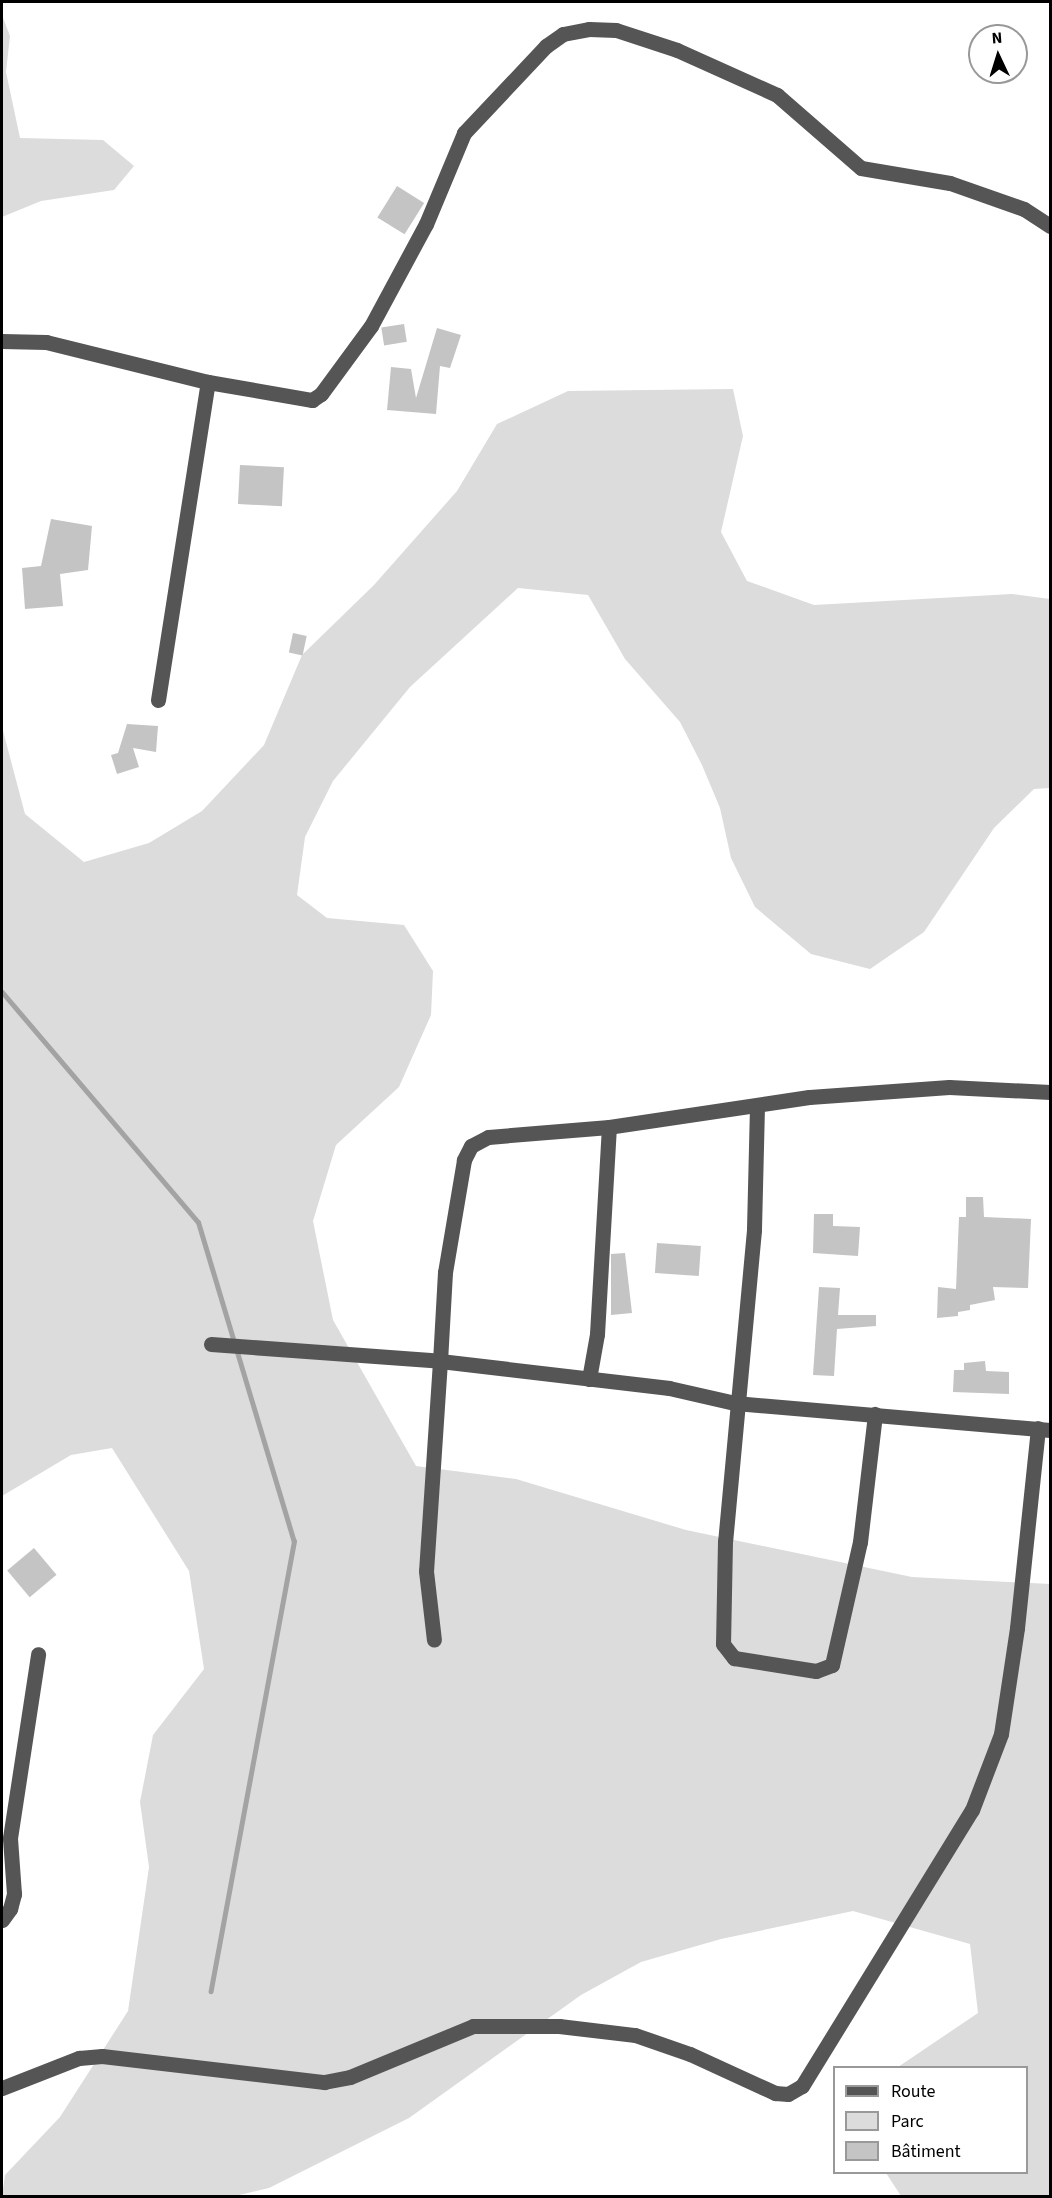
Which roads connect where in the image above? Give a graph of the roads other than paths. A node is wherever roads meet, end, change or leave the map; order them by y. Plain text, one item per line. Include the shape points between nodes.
1 (1050, 226) edge
2 (2, 340) edge
3 (208, 382) junction
4 (158, 700) dead end
5 (1050, 1092) edge
6 (757, 1106) junction
7 (609, 1127) junction
8 (211, 1344) dead end
9 (440, 1361) junction
10 (589, 1379) junction
11 (735, 1403) junction
12 (875, 1414) junction
13 (1044, 1429) edge
14 (434, 1640) dead end
15 (38, 1654) dead end
16 (2, 1920) edge
17 (2, 2088) edge

1 - 3 street via 1024,209 950,183 861,168 812,128 786,99 677,50 616,30 563,34 464,133 426,224 371,326 321,394 301,401
2 - 3 street via 46,342
3 - 4 street
5 - 6 street via 949,1087 809,1097
6 - 7 street
6 - 11 street via 754,1230
7 - 9 street via 488,1137 471,1146 464,1160 445,1272
7 - 10 street via 597,1334
8 - 9 street
9 - 10 street
9 - 14 street via 426,1571
10 - 11 street via 669,1389
11 - 12 street
11 - 12 street via 723,1644 734,1658 816,1671 832,1665 853,1575
12 - 13 street
13 - 17 street via 1001,1734 972,1810 802,2086 788,2094 775,2093 690,2054 635,2035 560,2026 473,2026 350,2076 324,2082 102,2056 79,2058
15 - 16 street via 10,1838 14,1894

